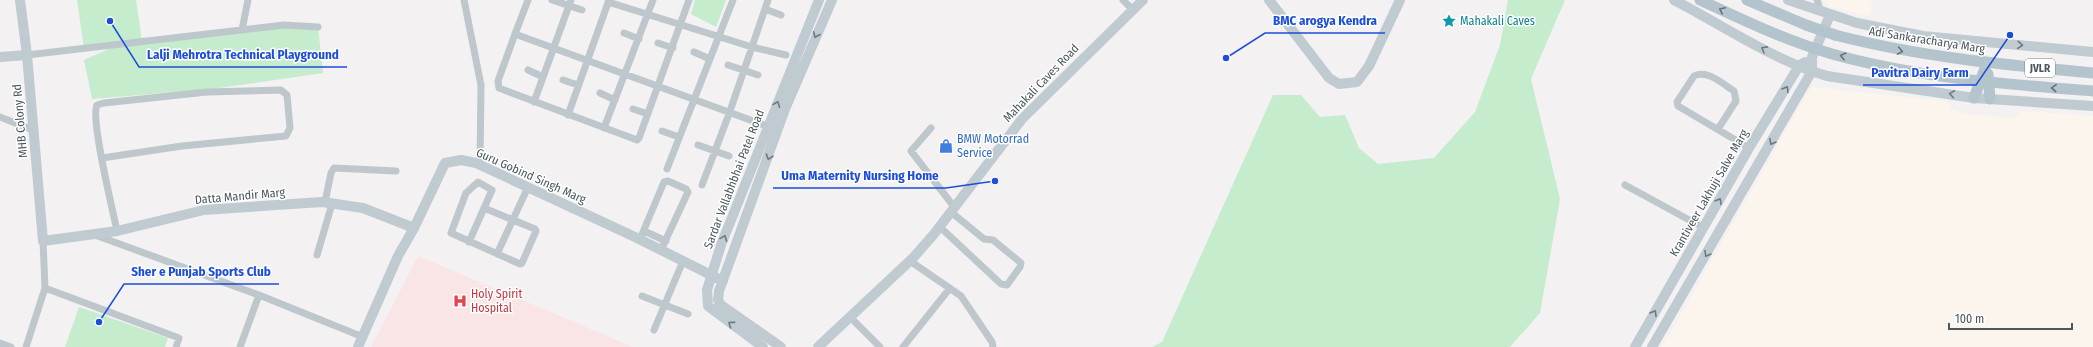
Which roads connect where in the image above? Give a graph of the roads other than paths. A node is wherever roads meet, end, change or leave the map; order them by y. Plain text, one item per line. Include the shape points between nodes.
1 (20, 0) edge
2 (248, 0) edge
3 (464, 0) edge
4 (528, 0) edge
5 (552, 0) edge
6 (653, 0) edge
7 (689, 0) edge
8 (732, 0) edge
9 (759, 0) edge
10 (819, 0) edge
11 (832, 0) edge
12 (1123, 0) edge
13 (1143, 0) edge
14 (1269, 0) edge
15 (1400, 0) edge
16 (1674, 0) edge
17 (1700, 0) edge
18 (1747, 0) edge
19 (1788, 0) edge
20 (1817, 0) edge
21 (608, 1) edge
22 (570, 3) edge
23 (767, 4) edge
24 (582, 10) dead end
25 (1133, 10) junction
26 (1825, 13) junction
27 (648, 14) junction
28 (781, 15) dead end
29 (681, 25) junction
30 (318, 27) dead end
31 (242, 30) junction
32 (624, 33) dead end
33 (515, 34) junction
34 (719, 36) junction
35 (639, 39) junction
36 (658, 43) dead end
37 (752, 46) junction
38 (554, 48) junction
39 (673, 48) junction
40 (694, 52) dead end
41 (2093, 52) edge
42 (27, 55) junction
43 (786, 55) dead end
44 (0, 57) edge
45 (1812, 58) junction
46 (710, 59) junction
47 (587, 61) junction
48 (1987, 63) junction
49 (728, 65) dead end
50 (1799, 66) junction
51 (528, 70) dead end
52 (744, 70) junction
53 (1812, 71) junction
54 (2093, 73) edge
55 (625, 75) junction
56 (758, 75) dead end
57 (543, 77) junction
58 (563, 80) dead end
59 (578, 85) junction
60 (658, 88) junction
61 (2093, 91) edge
62 (600, 93) dead end
63 (1974, 98) junction
64 (1990, 99) junction
65 (615, 100) junction
66 (694, 101) junction
67 (534, 102) junction
68 (2093, 106) edge
69 (633, 109) dead end
70 (648, 114) junction
71 (729, 114) junction
72 (568, 115) junction
73 (0, 117) edge
74 (768, 127) junction
75 (604, 128) junction
76 (931, 128) dead end
77 (1718, 129) junction
78 (33, 130) junction
79 (778, 130) junction
80 (662, 131) dead end
81 (680, 137) junction
82 (698, 145) dead end
83 (1750, 148) junction
84 (715, 151) junction
85 (729, 156) dead end
86 (102, 158) junction
87 (480, 165) junction
88 (667, 169) dead end
89 (396, 170) dead end
90 (702, 185) dead end
91 (1625, 186) dead end
92 (528, 187) junction
93 (329, 203) junction
94 (484, 208) junction
95 (953, 210) junction
96 (513, 220) junction
97 (940, 227) junction
98 (414, 228) junction
99 (1704, 228) junction
100 (117, 231) junction
101 (95, 235) junction
102 (642, 235) junction
103 (42, 241) junction
104 (469, 242) junction
105 (664, 246) junction
106 (497, 254) junction
107 (317, 255) dead end
108 (683, 261) junction
109 (910, 261) junction
110 (712, 275) junction
111 (723, 281) junction
112 (45, 288) junction
113 (950, 288) junction
114 (259, 294) junction
115 (642, 296) dead end
116 (665, 305) junction
117 (688, 314) dead end
118 (850, 317) junction
119 (654, 330) dead end
120 (363, 337) junction
121 (0, 343) edge
122 (11, 347) edge
123 (26, 347) edge
124 (176, 347) edge
125 (240, 347) edge
126 (358, 347) edge
127 (763, 347) edge
128 (781, 347) edge
129 (818, 347) edge
130 (879, 347) edge
131 (903, 347) edge
132 (993, 347) edge
133 (1635, 347) edge
134 (1652, 347) edge

1 - 42 main road, MHB Colony Rd
2 - 31 street
3 - 87 street via 482,85
4 - 33 street
5 - 22 street
6 - 27 street
7 - 29 street
8 - 34 street
9 - 23 street
74 -> 10 main road, Sardar Vallabhbhai Patel Road
11 -> 79 main road, Sardar Vallabhbhai Patel Road
12 - 25 street
13 - 25 main road, Mahakali Caves Road
14 - 15 main road via 1329,78 1339,84 1358,82 1370,66
50 -> 16 main road
61 -> 17 main road, JVLR, bridge via 1950,79 1871,63 1788,39
18 -> 48 main road, Adi Sankaracharya Marg / JVLR, bridge via 1835,35 1910,52
19 - 26 main road
20 - 26 street
21 - 27 street
21 - 47 street
22 - 24 street
22 - 38 street
23 - 28 street
23 - 37 street
25 - 95 main road, Mahakali Caves Road via 1022,119
26 -> 41 main road via 1857,23 1923,36
26 - 45 main road
27 - 29 street
27 - 35 street
29 - 34 street
29 - 39 street
30 - 31 street via 284,25
31 - 42 street
32 - 35 street
33 - 38 street
33 - 67 street via 498,86
34 - 37 street
34 - 46 street
35 - 55 street
36 - 39 street
37 - 43 street
37 - 52 street
38 - 47 street
38 - 57 street
39 - 60 street
40 - 46 street
42 - 44 main road
42 - 78 main road, MHB Colony Rd
45 - 50 main road, Krantiveer Lakhuji Salve Marg
45 - 53 main road
46 - 66 street
47 - 55 street
47 - 59 street
48 - 54 main road, Adi Sankaracharya Marg / JVLR
48 - 63 main road
48 - 64 main road
49 - 52 street
50 - 53 main road
83 -> 50 main road, Krantiveer Lakhuji Salve Marg
51 - 57 street
52 - 56 street
52 - 71 street
63 -> 53 main road via 1827,76
53 -> 134 main road
55 - 60 street
55 - 65 street
57 - 67 street
58 - 59 street
59 - 72 street
60 - 66 street
60 - 70 street
62 - 65 street
63 - 64 main road
64 - 68 main road
65 - 75 street
66 - 71 street
66 - 81 street
67 - 72 street
69 - 70 street
70 - 75 street via 638,140
71 - 74 street
71 - 84 street
72 - 75 street
73 - 78 street
74 - 79 street
110 -> 74 main road, Sardar Vallabhbhai Patel Road via 721,245
76 - 95 street via 911,151
77 - 77 street via 1678,105 1677,102 1698,74 1706,74 1734,91 1736,96 1736,101
77 - 83 street
78 - 103 main road, MHB Colony Rd
79 -> 111 main road, Sardar Vallabhbhai Patel Road
80 - 81 street
81 - 88 street
82 - 84 street
99 -> 83 main road, Krantiveer Lakhuji Salve Marg
84 - 85 street
84 - 90 street
86 - 86 street via 95,111 99,104 240,90 286,92 290,128 286,136 182,146
86 - 100 street
87 - 92 main road, Guru Gobind Singh Marg
87 - 98 main road, Guru Gobind Singh Marg via 461,160 445,163
89 - 93 street via 334,168 331,172
91 - 99 street
92 - 96 street
92 - 102 main road, Guru Gobind Singh Marg
93 - 98 main road, Datta Mandir Marg via 363,208
93 - 100 main road, Datta Mandir Marg via 204,210
93 - 107 street
94 - 96 street
94 - 104 street
94 - 104 street via 492,189 478,182 466,193 450,231 451,234
95 - 97 main road, Mahakali Caves Road
95 - 97 street via 984,239 992,240 1021,263 1007,284 1001,284
96 - 106 street
96 - 106 street via 536,230 522,263
97 - 109 main road, Mahakali Caves Road
98 - 120 main road, Guru Gobind Singh Marg via 398,256
133 -> 99 main road, Krantiveer Lakhuji Salve Marg
100 - 101 main road, Datta Mandir Marg
101 - 103 main road, Datta Mandir Marg
101 - 114 street
102 - 105 main road, Guru Gobind Singh Marg
102 - 105 street via 664,182 668,181 686,189 688,192
103 - 112 street
104 - 106 street
105 - 108 main road, Guru Gobind Singh Marg
108 - 110 main road, Guru Gobind Singh Marg
108 - 116 street
109 - 113 street
109 - 118 main road, Mahakali Caves Road
110 - 111 main road, Guru Gobind Singh Marg
127 -> 110 main road, Sardar Vallabhbhai Patel Road via 708,306 707,294
111 - 128 main road, Sardar Vallabhbhai Patel Road via 718,300 721,305
112 - 123 street
112 - 124 street via 179,338
113 - 131 street
113 - 132 street via 961,296
114 - 120 street
114 - 125 street
115 - 116 street
116 - 117 street
116 - 119 street
118 - 129 main road, Mahakali Caves Road
118 - 130 street
120 - 126 main road, Guru Gobind Singh Marg
121 - 122 street

